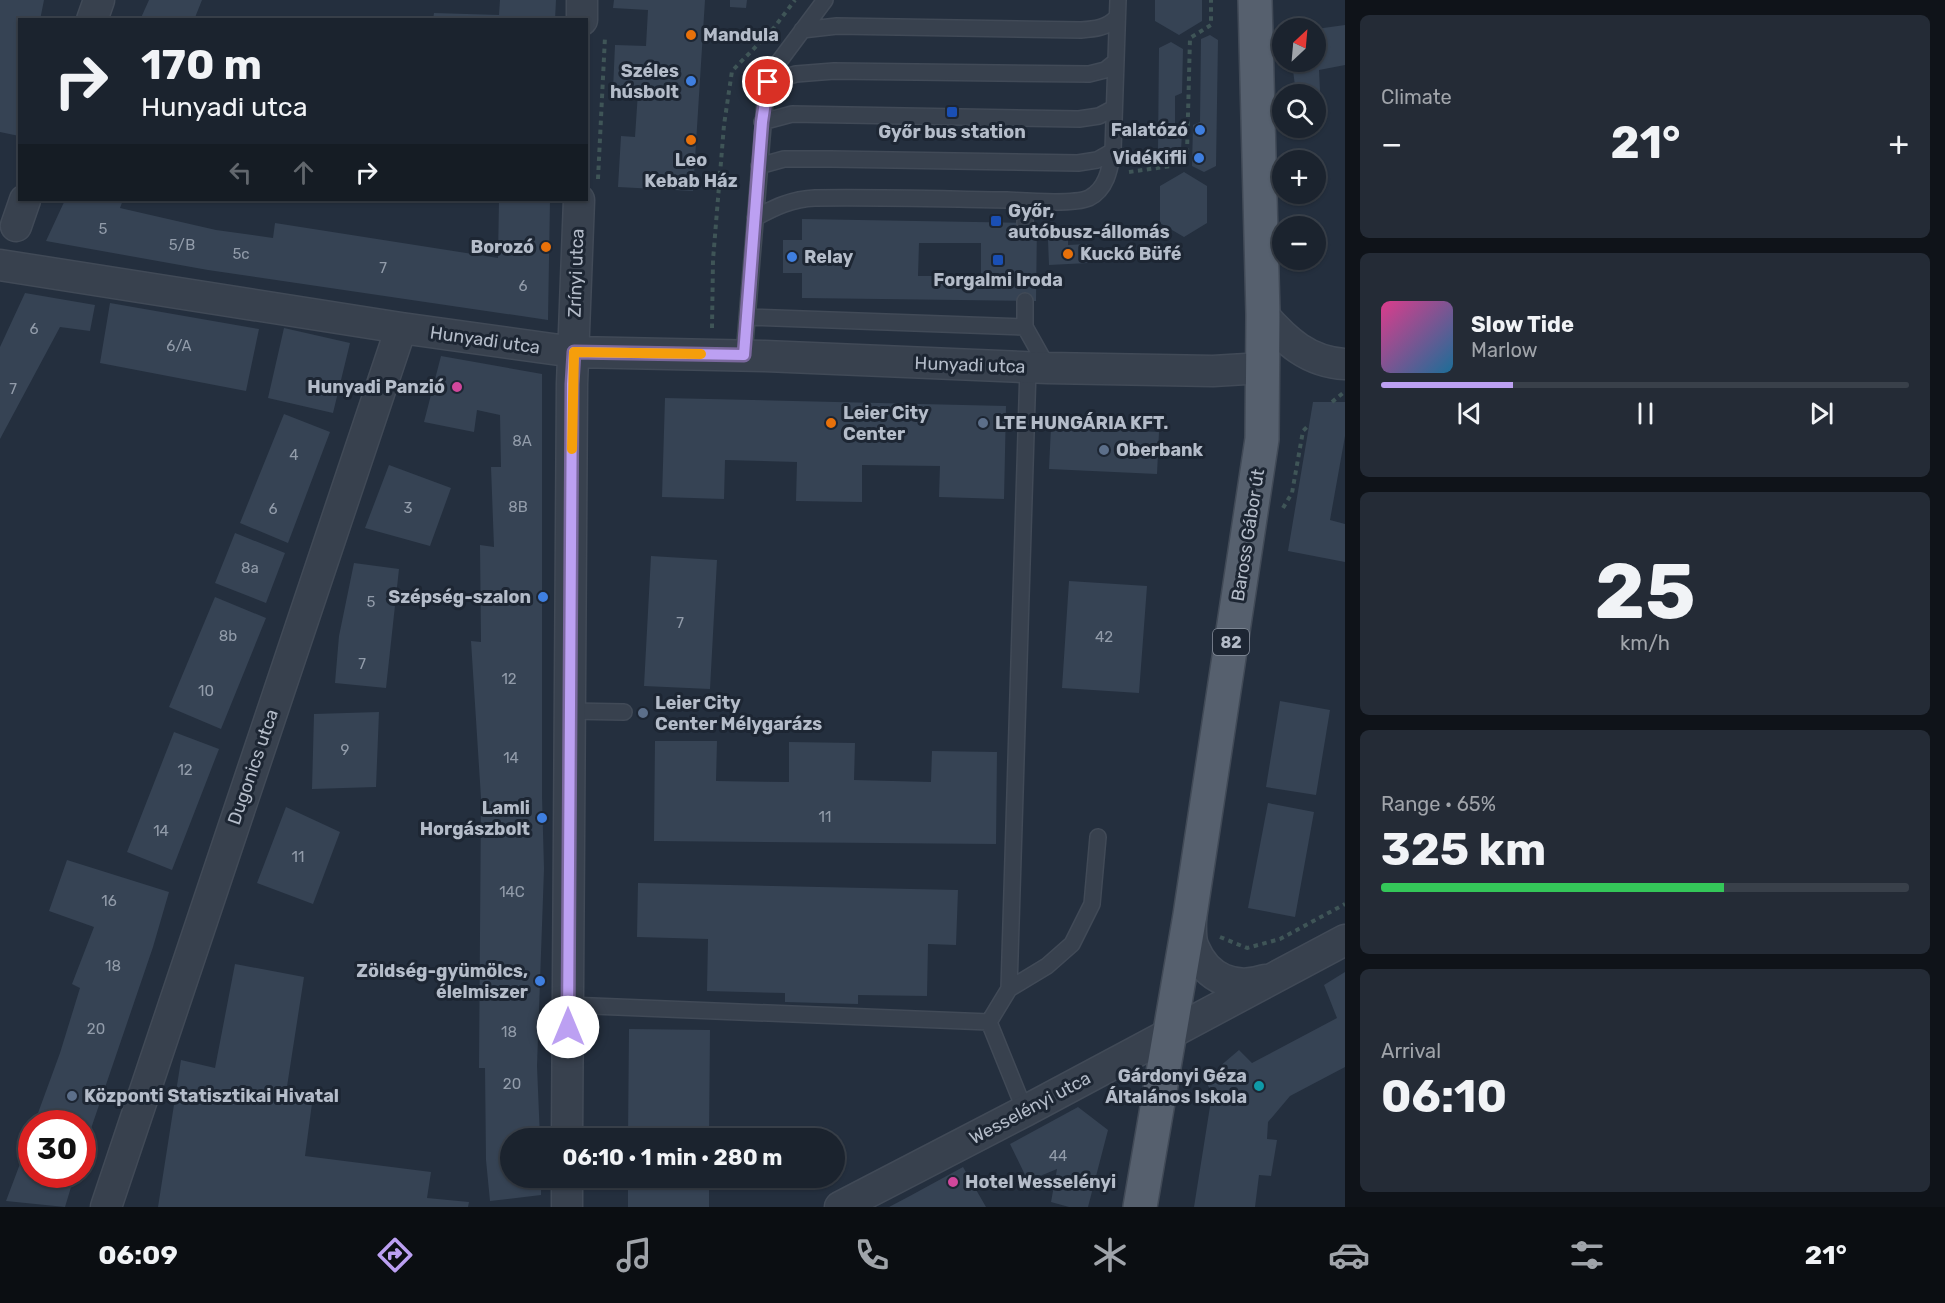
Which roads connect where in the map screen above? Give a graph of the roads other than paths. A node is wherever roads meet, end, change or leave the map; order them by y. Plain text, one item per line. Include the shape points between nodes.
1 (99, 0) edge
2 (582, 0) edge
3 (825, 0) edge
4 (1118, 0) edge
5 (1255, 0) edge
6 (93, 18) edge
7 (1116, 18) junction
8 (594, 27) edge
9 (802, 30) junction
10 (1115, 62) junction
11 (768, 82) junction
12 (1114, 108) junction
13 (762, 122) junction
14 (1113, 151) junction
15 (759, 166) junction
16 (587, 201) edge
17 (1026, 201) junction
18 (755, 218) junction
19 (1025, 223) dead end
20 (0, 265) edge
21 (1025, 301) dead end
22 (1263, 315) junction
23 (747, 317) junction
24 (1025, 327) junction
25 (401, 328) junction
26 (574, 352) junction
27 (744, 355) junction
28 (1345, 364) edge
29 (1038, 368) junction
30 (1263, 368) junction
31 (570, 711) junction
32 (624, 712) dead end
33 (1098, 837) dead end
34 (1190, 915) junction
35 (1345, 940) edge
36 (1282, 974) junction
37 (1009, 989) junction
38 (568, 1005) junction
39 (989, 1022) junction
40 (1171, 1034) junction
41 (1025, 1111) junction
42 (567, 1128) edge
43 (106, 1207) edge
44 (840, 1207) edge
45 (1140, 1207) edge

1 - 6 street
2 - 8 street
3 - 9 lane
4 - 7 lane
5 - 22 main road, Baross Gábor út / 82
7 - 9 lane via 1111,24 1081,30 837,27
7 - 10 lane
9 - 11 lane
10 - 11 lane via 1105,70 1089,74 834,71 796,74
10 - 12 lane
11 - 13 lane
12 - 13 lane via 1099,116 1079,119 792,114
12 - 14 lane
13 - 15 lane
14 - 15 lane via 1097,160 1078,163 784,159
14 - 17 lane via 1108,175 1097,193 1077,201
15 - 18 lane
16 - 26 street, Zrínyi utca
17 - 18 lane via 799,198
17 - 19 lane
18 - 23 lane
20 - 25 street, Hunyadi utca
21 - 24 lane
22 - 28 street via 1284,339 1305,354
22 - 30 main road, Baross Gábor út / 82
23 - 24 lane
23 - 27 lane
24 - 29 lane
25 - 26 street, Hunyadi utca
25 - 43 street, Dugonics utca
26 - 27 street, Hunyadi utca
26 - 31 street, Zrínyi utca
27 - 29 street, Hunyadi utca
29 - 30 street, Hunyadi utca
29 - 37 lane
30 - 34 main road, Baross Gábor út / 82 via 1262,439
31 - 32 lane
31 - 38 street, Zrínyi utca
33 - 37 lane via 1092,904 1072,944 1047,966
34 - 36 street via 1193,947 1208,971 1228,983 1254,984
34 - 40 main road, Baross Gábor út / 82
35 - 36 street, Wesselényi utca
36 - 40 street, Wesselényi utca
37 - 39 lane
38 - 39 lane
38 - 42 street, Zrínyi utca
39 - 41 lane
40 - 41 street, Wesselényi utca
40 - 45 main road, Baross Gábor út / 82
41 - 44 street, Wesselényi utca

